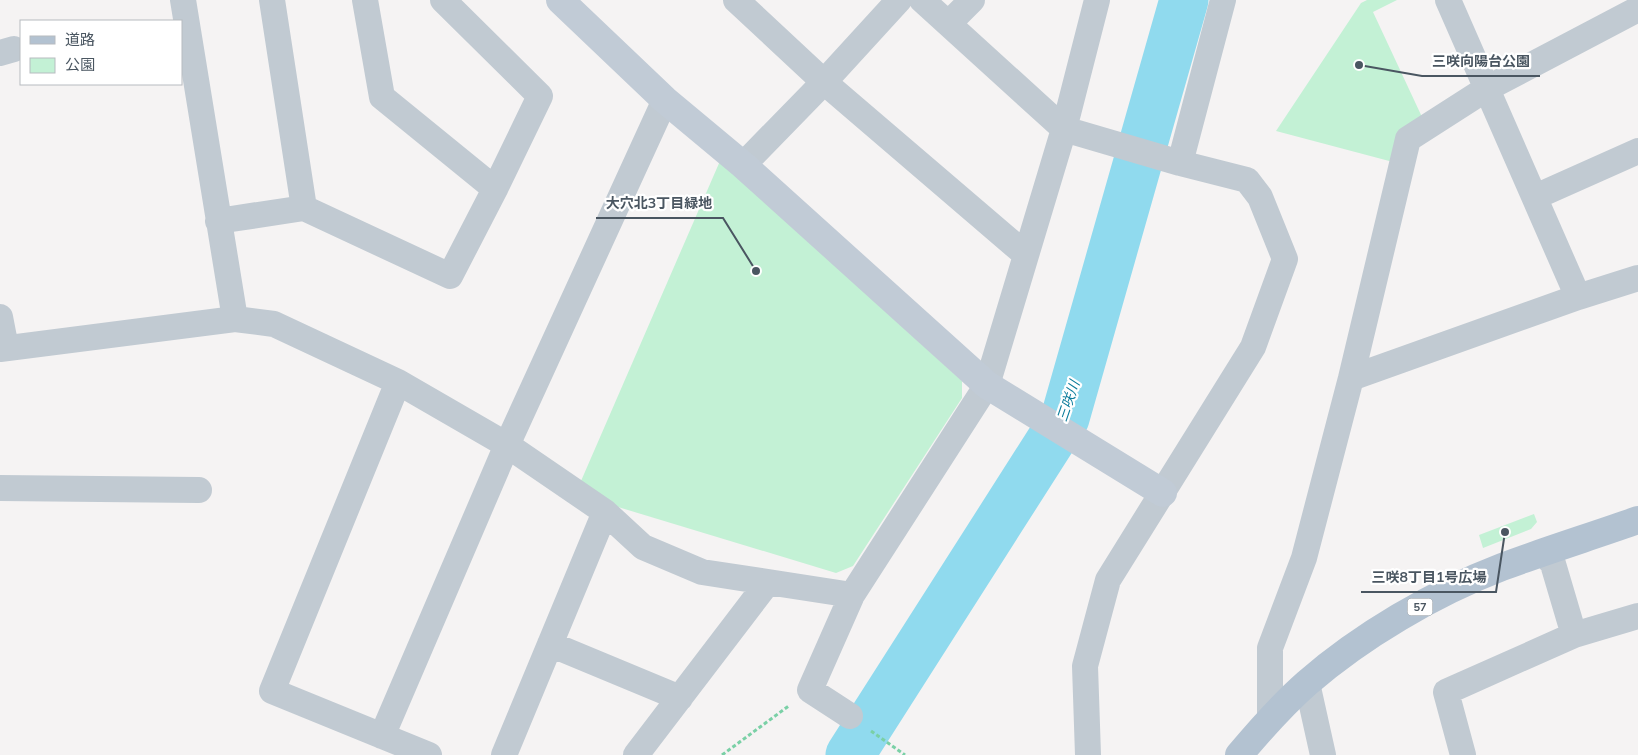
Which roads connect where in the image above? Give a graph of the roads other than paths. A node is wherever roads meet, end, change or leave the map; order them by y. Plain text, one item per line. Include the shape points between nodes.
1 (183, 0) edge
2 (272, 0) edge
3 (365, 0) edge
4 (443, 0) edge
5 (560, 0) edge
6 (736, 0) edge
7 (899, 0) edge
8 (922, 0) edge
9 (972, 0) edge
10 (1097, 0) edge
11 (1223, 0) edge
12 (1448, 0) edge
13 (1638, 9) edge
14 (949, 23) junction
15 (824, 82) junction
16 (1486, 89) junction
17 (665, 100) junction
18 (1064, 129) junction
19 (1638, 150) edge
20 (1180, 163) junction
21 (743, 165) junction
22 (495, 189) junction
23 (1535, 197) junction
24 (304, 208) junction
25 (218, 221) junction
26 (1026, 255) junction
27 (1638, 278) edge
28 (1578, 296) junction
29 (0, 317) edge
30 (235, 319) junction
31 (3, 348) edge
32 (1351, 378) junction
33 (398, 382) junction
34 (987, 385) junction
35 (507, 445) junction
36 (0, 488) edge
37 (199, 490) dead end
38 (1163, 493) junction
39 (605, 512) junction
40 (1638, 520) edge
41 (1544, 553) junction
42 (768, 582) junction
43 (852, 594) junction
44 (1638, 616) edge
45 (1574, 635) junction
46 (550, 644) junction
47 (1307, 683) junction
48 (680, 698) junction
49 (850, 716) road end
50 (1270, 718) junction
51 (382, 736) junction
52 (429, 755) edge
53 (504, 755) edge
54 (636, 755) edge
55 (1088, 755) edge
56 (1239, 755) edge
57 (1323, 755) edge
58 (1463, 755) edge

1 - 25 street
2 - 24 street
3 - 22 street via 382,97
4 - 22 street via 540,96
5 - 17 street
6 - 15 street
7 - 15 street
8 - 14 street
9 - 14 street
10 - 18 street
11 - 20 street
12 - 16 street
13 - 16 street
14 - 18 street
15 - 21 street
15 - 26 street
16 - 23 street
16 - 32 street via 1408,139
17 - 21 street
17 - 35 street
18 - 20 street
18 - 26 street
19 - 23 street
20 - 38 street via 1247,180 1260,197 1285,260 1253,347
21 - 34 street
22 - 24 street via 450,276
23 - 28 street
24 - 25 street
25 - 30 street
26 - 34 street
27 - 28 street
28 - 32 street
29 - 31 street
30 - 31 street
30 - 33 street via 274,324
32 - 50 street via 1304,558 1270,648
33 - 35 street
33 - 51 street via 272,691
34 - 38 street
34 - 43 street
35 - 39 street
35 - 51 street
36 - 37 street
38 - 55 street via 1108,580 1085,666
39 - 42 street via 643,547 702,572
39 - 46 street
40 - 41 main road, 57
41 - 45 street via 1553,564
41 - 47 main road, 57 via 1462,585 1396,619
42 - 43 street
42 - 48 street
43 - 49 street via 810,690
44 - 45 street
45 - 58 street via 1446,692
46 - 48 street
46 - 53 street
47 - 50 main road, 57
47 - 57 street
48 - 54 street
50 - 56 main road, 57
51 - 52 street

